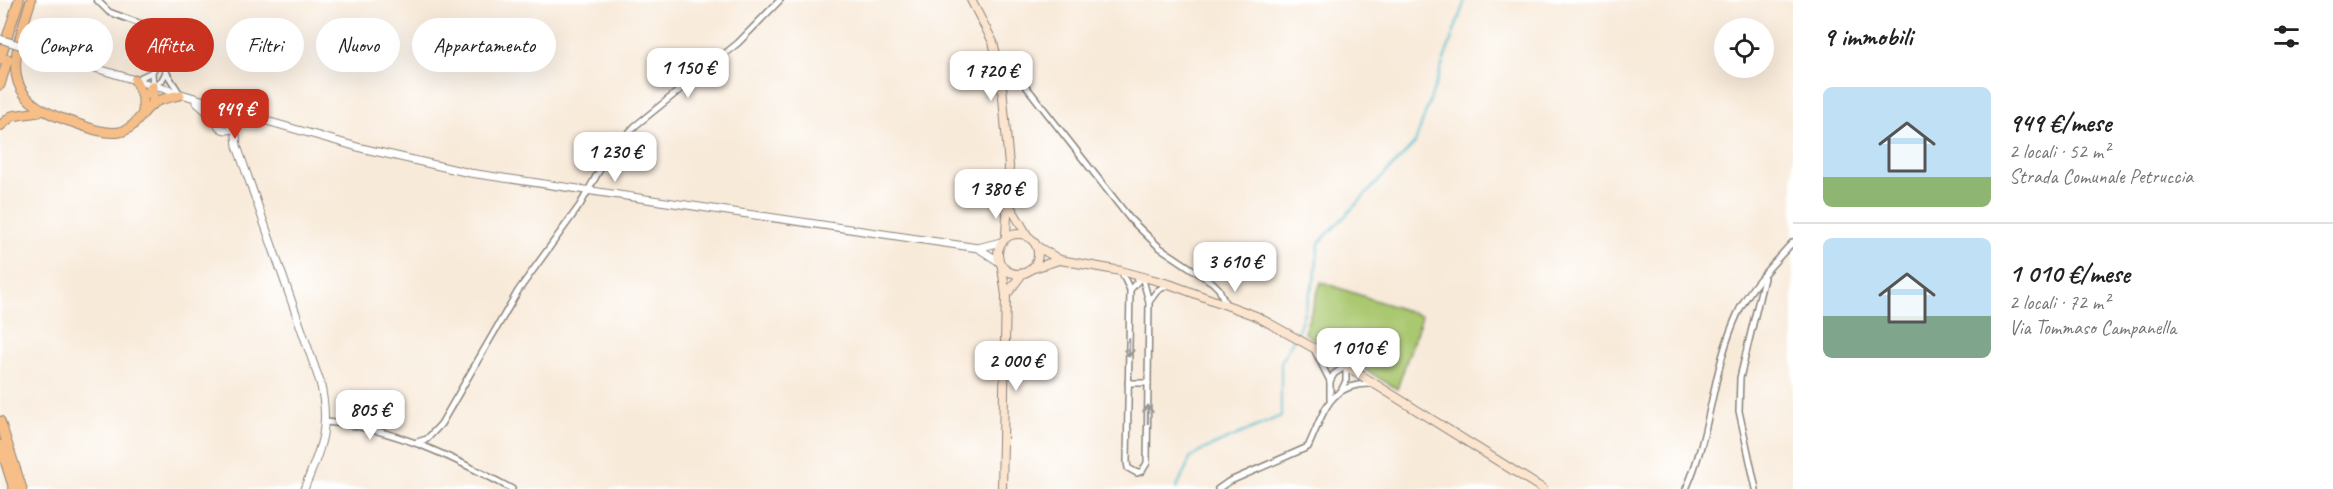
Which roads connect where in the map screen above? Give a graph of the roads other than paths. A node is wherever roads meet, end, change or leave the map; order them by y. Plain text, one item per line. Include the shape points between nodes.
1 (18, 0) edge
2 (26, 0) edge
3 (31, 0) edge
4 (97, 0) edge
5 (780, 0) edge
6 (971, 0) edge
7 (125, 18) edge
8 (0, 39) edge
9 (998, 58) junction
10 (0, 59) edge
11 (152, 72) joint
12 (166, 72) joint
13 (135, 80) junction
14 (0, 85) edge
15 (153, 86) junction
16 (180, 95) junction
17 (143, 97) junction
18 (192, 99) junction
19 (153, 103) junction
20 (231, 110) junction
21 (39, 112) junction
22 (143, 113) junction
23 (253, 117) junction
24 (216, 120) junction
25 (236, 123) junction
26 (0, 126) edge
27 (222, 128) junction
28 (237, 147) junction
29 (587, 191) junction
30 (1010, 205) junction
31 (1026, 235) junction
32 (1004, 239) junction
33 (1793, 242) edge
34 (1038, 247) junction
35 (978, 248) junction
36 (1060, 260) junction
37 (1000, 264) junction
38 (1034, 268) junction
39 (1121, 271) junction
40 (1765, 273) junction
41 (1022, 274) junction
42 (1142, 276) junction
43 (1169, 284) junction
44 (1130, 290) junction
45 (1006, 295) junction
46 (1149, 302) junction
47 (1225, 303) junction
48 (1312, 346) junction
49 (1346, 366) junction
50 (1330, 381) junction
51 (1128, 383) junction
52 (1148, 384) junction
53 (1374, 384) junction
54 (1342, 389) junction
55 (1330, 401) junction
56 (0, 421) edge
57 (326, 422) junction
58 (417, 442) junction
59 (0, 445) edge
60 (14, 489) edge
61 (22, 489) edge
62 (304, 489) edge
63 (512, 489) edge
64 (1002, 489) edge
65 (1218, 489) edge
66 (1543, 489) edge
67 (1686, 489) edge
68 (1756, 489) edge

1 - 10 highway
2 - 14 highway
3 - 21 highway via 10,77 19,98
4 - 7 street via 109,12
5 - 29 street via 738,43 635,126 608,155
6 - 9 main road
8 - 13 street, bridge
9 - 30 main road
9 - 47 street via 1014,72 1130,219 1159,247 1213,283
11 - 13 street
11 - 15 street
12 - 15 street
12 - 16 street
13 - 15 street
13 - 17 highway
15 - 16 street
15 - 17 highway
15 - 19 highway
16 - 18 street
16 - 19 highway
17 - 22 highway
18 - 20 street
18 - 24 street
19 - 22 highway
20 - 23 street
20 - 24 street via 219,112
20 - 25 street
21 - 22 highway via 106,132 129,129
21 - 26 highway via 12,116
23 - 25 street
23 - 29 street via 420,162
24 - 27 street
25 - 27 street
25 - 28 street
27 - 28 street
28 - 57 street via 320,382
29 - 35 street
29 - 58 street via 518,291 441,424
30 - 31 main road
30 - 32 main road
31 - 32 main road via 1016,233
31 - 34 main road
32 - 35 street
32 - 37 main road via 998,251
33 - 40 street
34 - 36 main road
34 - 38 main road
35 - 37 street
36 - 38 main road
36 - 39 main road
37 - 41 main road via 1008,272
37 - 45 main road
38 - 41 main road
39 - 42 main road
39 - 44 street
40 - 67 street via 1746,298 1729,336 1698,458
40 - 68 street via 1740,378 1739,411
41 - 45 main road
42 - 43 main road
42 - 44 street
42 - 46 street
43 - 46 street
43 - 47 main road
44 -> 51 street
45 - 64 main road
46 - 52 street
47 - 48 main road
48 - 49 main road
48 - 50 street
49 - 50 street
49 - 53 main road
49 - 54 street
50 - 55 street
51 - 52 street
51 -> 52 street via 1127,462 1128,468 1137,473 1147,463
53 - 54 street
53 - 66 main road
54 - 55 street
55 - 65 street via 1308,447
56 - 61 highway
57 - 58 street via 374,429
57 - 62 street
58 - 63 street
59 - 60 highway

